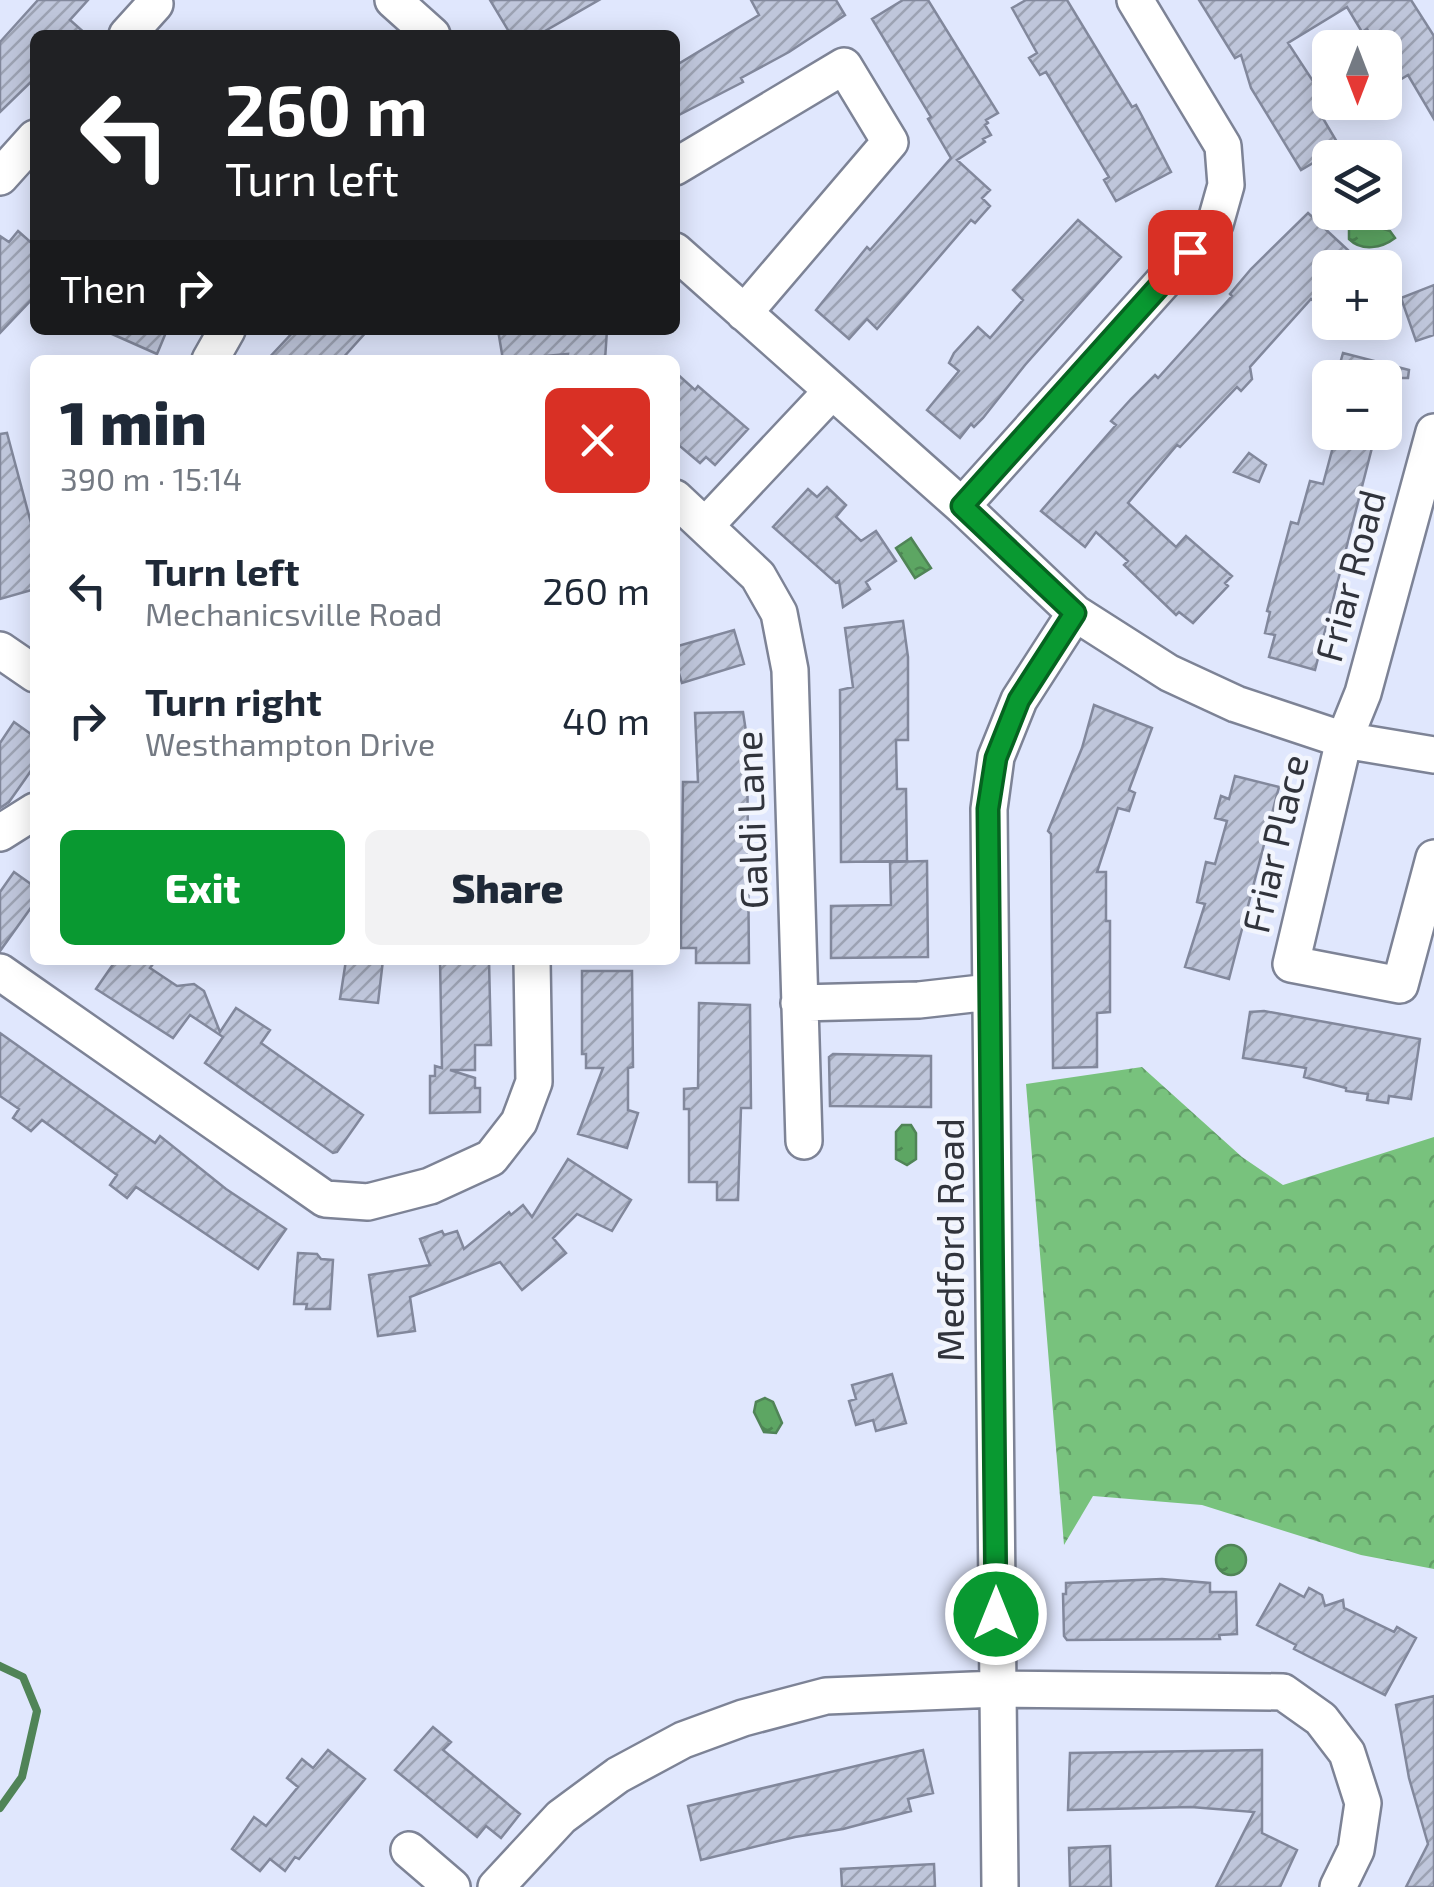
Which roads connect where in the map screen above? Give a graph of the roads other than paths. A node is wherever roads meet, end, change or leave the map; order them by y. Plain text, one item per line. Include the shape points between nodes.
1 (393, 0) edge
2 (1136, 0) edge
3 (155, 4) dead end
4 (132, 30) edge
5 (426, 30) edge
6 (30, 143) edge
7 (680, 163) edge
8 (0, 176) edge
9 (680, 255) edge
10 (744, 313) junction
11 (831, 392) junction
12 (1434, 432) edge
13 (680, 502) edge
14 (962, 506) junction
15 (706, 525) junction
16 (1075, 613) junction
17 (0, 650) edge
18 (30, 671) edge
19 (1344, 740) junction
20 (1434, 755) edge
21 (30, 814) edge
22 (0, 833) edge
23 (1434, 858) edge
24 (532, 965) edge
25 (0, 972) edge
26 (990, 992) junction
27 (800, 1003) junction
28 (804, 1140) dead end
29 (997, 1689) junction
30 (409, 1850) dead end
31 (452, 1887) edge
32 (496, 1887) edge
33 (1000, 1887) edge
34 (1338, 1887) edge

1 - 5 street
2 - 14 street via 1223,146 1226,185 1215,224
3 - 4 street
6 - 8 street
7 - 10 street via 844,66 890,142
9 - 10 street
10 - 11 street
11 - 14 street
11 - 15 street
12 - 19 street, Friar Road via 1363,693
13 - 15 street, Galdi Lane
14 - 16 street
15 - 27 street, Galdi Lane via 758,576 779,613 790,670
16 - 19 street via 1169,673
16 - 26 street, Medford Road via 1019,700 996,758 988,809
17 - 18 street
19 - 20 street
19 - 23 street, Friar Place via 1291,964 1400,985
21 - 22 street
24 - 25 street via 534,1082 519,1122 491,1158 430,1186 368,1202 325,1199
26 - 27 street
26 - 29 street, Medford Road
27 - 28 street, Galdi Lane
29 - 32 street via 826,1696 683,1740 618,1775 561,1817
29 - 33 street, Medford Road
29 - 34 street via 1283,1692 1321,1719 1347,1753 1363,1802 1356,1850
30 - 31 street

